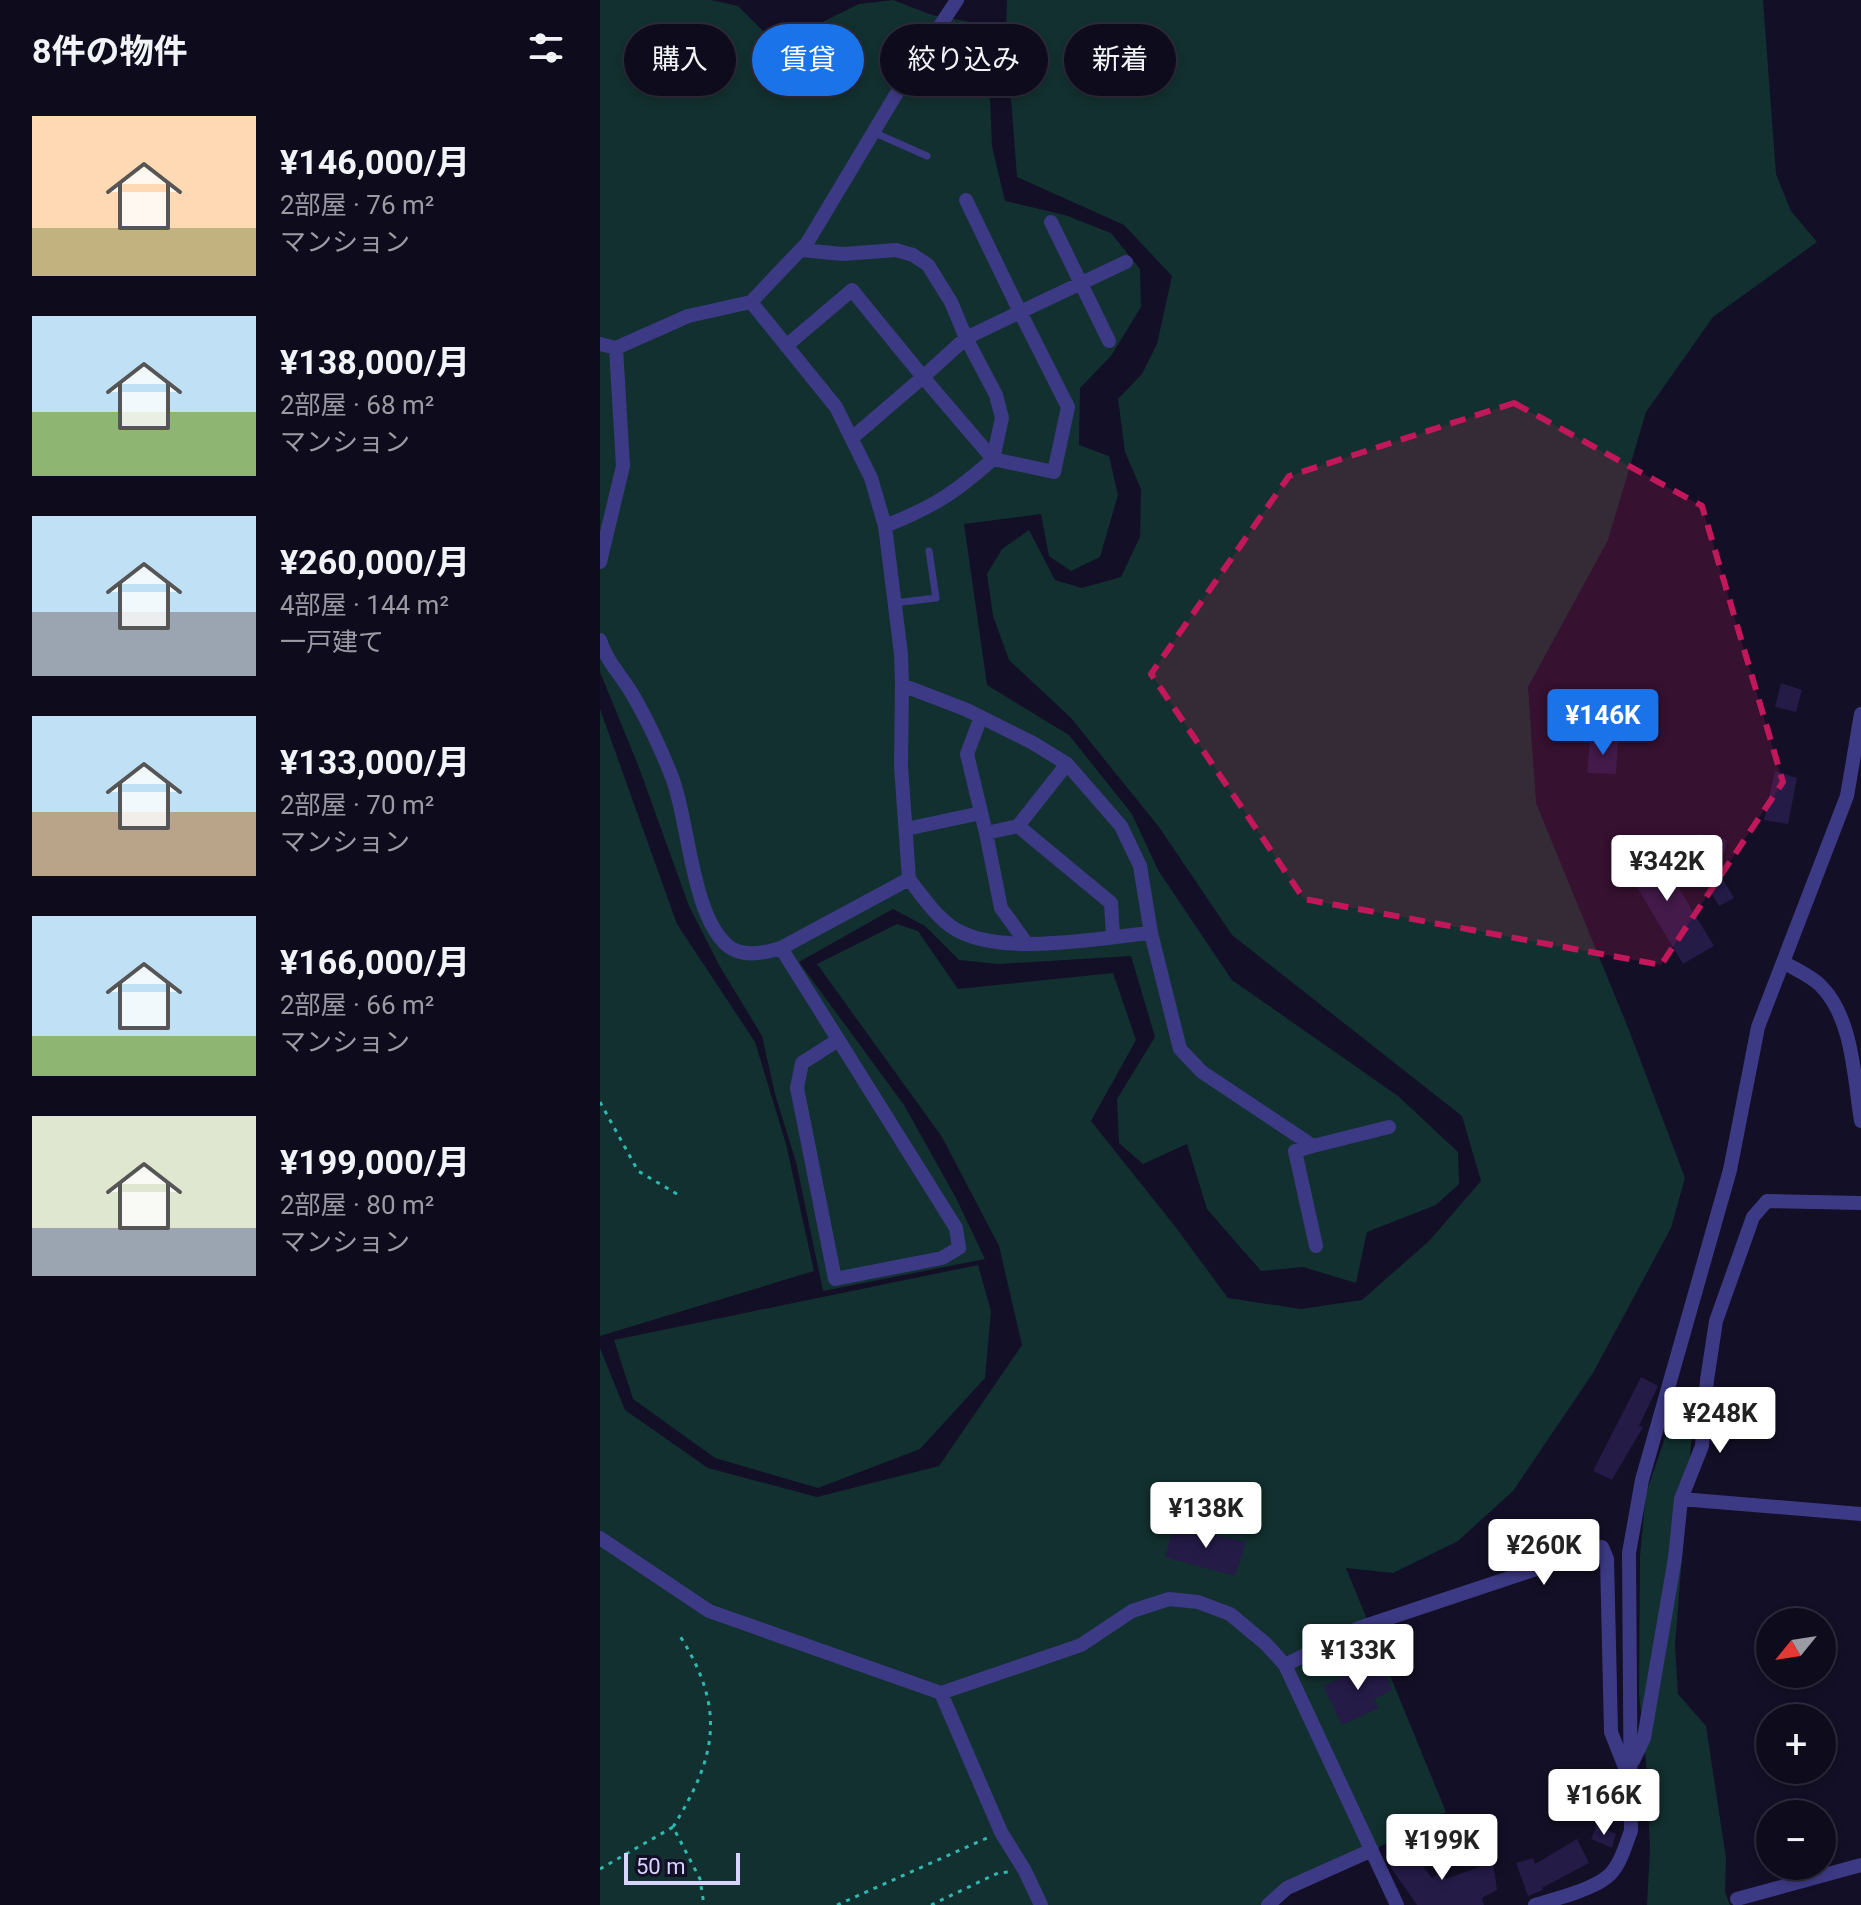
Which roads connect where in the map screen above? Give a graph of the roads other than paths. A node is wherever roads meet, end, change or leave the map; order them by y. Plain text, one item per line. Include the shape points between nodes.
1 (957, 0) edge
2 (873, 132) junction
3 (927, 156) dead end
4 (966, 200) dead end
5 (1051, 222) dead end
6 (801, 250) junction
7 (1126, 262) dead end
8 (1080, 283) junction
9 (751, 302) junction
10 (1020, 312) junction
11 (966, 338) junction
12 (1109, 341) dead end
13 (600, 344) edge
14 (786, 346) junction
15 (616, 348) junction
16 (923, 377) junction
17 (852, 438) junction
18 (993, 459) junction
19 (885, 526) junction
20 (929, 551) dead end
21 (600, 562) edge
22 (894, 603) junction
23 (600, 640) edge
24 (902, 685) junction
25 (1861, 714) edge
26 (981, 717) junction
27 (1067, 764) junction
28 (981, 813) junction
29 (1018, 826) junction
30 (906, 829) junction
31 (986, 833) junction
32 (909, 879) junction
33 (1151, 933) junction
34 (1113, 936) junction
35 (1027, 944) junction
36 (781, 948) junction
37 (1783, 962) junction
38 (838, 1040) junction
39 (1861, 1121) edge
40 (1389, 1127) dead end
41 (1313, 1146) junction
42 (1861, 1203) edge
43 (1316, 1246) dead end
44 (1681, 1499) junction
45 (1861, 1514) edge
46 (600, 1538) edge
47 (1285, 1665) junction
48 (941, 1693) junction
49 (1631, 1765) junction
50 (1631, 1783) junction
51 (1372, 1850) junction
52 (1861, 1865) edge
53 (1578, 1898) edge
54 (1737, 1899) dead end
55 (1041, 1905) edge
56 (1268, 1905) edge
57 (1397, 1905) edge
58 (1535, 1905) edge

1 - 2 street
2 - 3 lane
2 - 6 street
4 - 10 street
5 - 8 street
6 - 9 street
6 - 11 street via 896,250 913,255 939,280
7 - 8 street
8 - 10 street
8 - 12 street
9 - 14 street
9 - 15 street via 688,316
10 - 11 street
10 - 18 street via 1068,407 1054,472
11 - 16 street
11 - 18 street via 1002,418
13 - 15 street
14 - 16 street via 852,290
14 - 17 street via 836,407
15 - 21 street via 623,466
16 - 17 street
16 - 18 street
17 - 19 street
18 - 19 street via 930,508
19 - 22 street
20 - 22 lane via 936,598
22 - 24 street
23 - 36 street via 673,781 700,893 715,931 730,948 760,955
24 - 26 street
24 - 30 street
25 - 37 street via 1847,796
26 - 27 street
26 - 28 street via 967,754
27 - 29 street
27 - 33 street via 1121,826 1140,866
28 - 30 street
28 - 31 street
29 - 31 street
29 - 34 street via 1111,903
30 - 32 street
31 - 35 street via 1001,908
32 - 35 street via 956,930 990,943
32 - 36 street
33 - 34 street
33 - 41 street via 1180,1049 1202,1072
34 - 35 street
36 - 38 street
37 - 39 street via 1820,985 1838,1011
37 - 49 street via 1758,1027 1730,1170 1640,1495 1629,1553
38 - 38 street via 956,1228 959,1248 942,1258 835,1279 797,1088 802,1063
40 - 41 street
41 - 43 street via 1295,1151
42 - 44 street via 1767,1201 1753,1217 1716,1321 1702,1446
44 - 45 street
44 - 49 street via 1644,1738
46 - 48 street via 709,1611
47 - 48 street via 1230,1614 1198,1602 1169,1599 1132,1611 1081,1645
47 - 50 street via 1359,1628 1602,1547 1607,1559 1611,1732
47 - 51 street
48 - 55 street via 1001,1832
49 - 50 street
50 - 53 street via 1631,1831 1618,1863
51 - 56 street via 1287,1888
51 - 57 street
52 - 54 street
53 - 58 street

